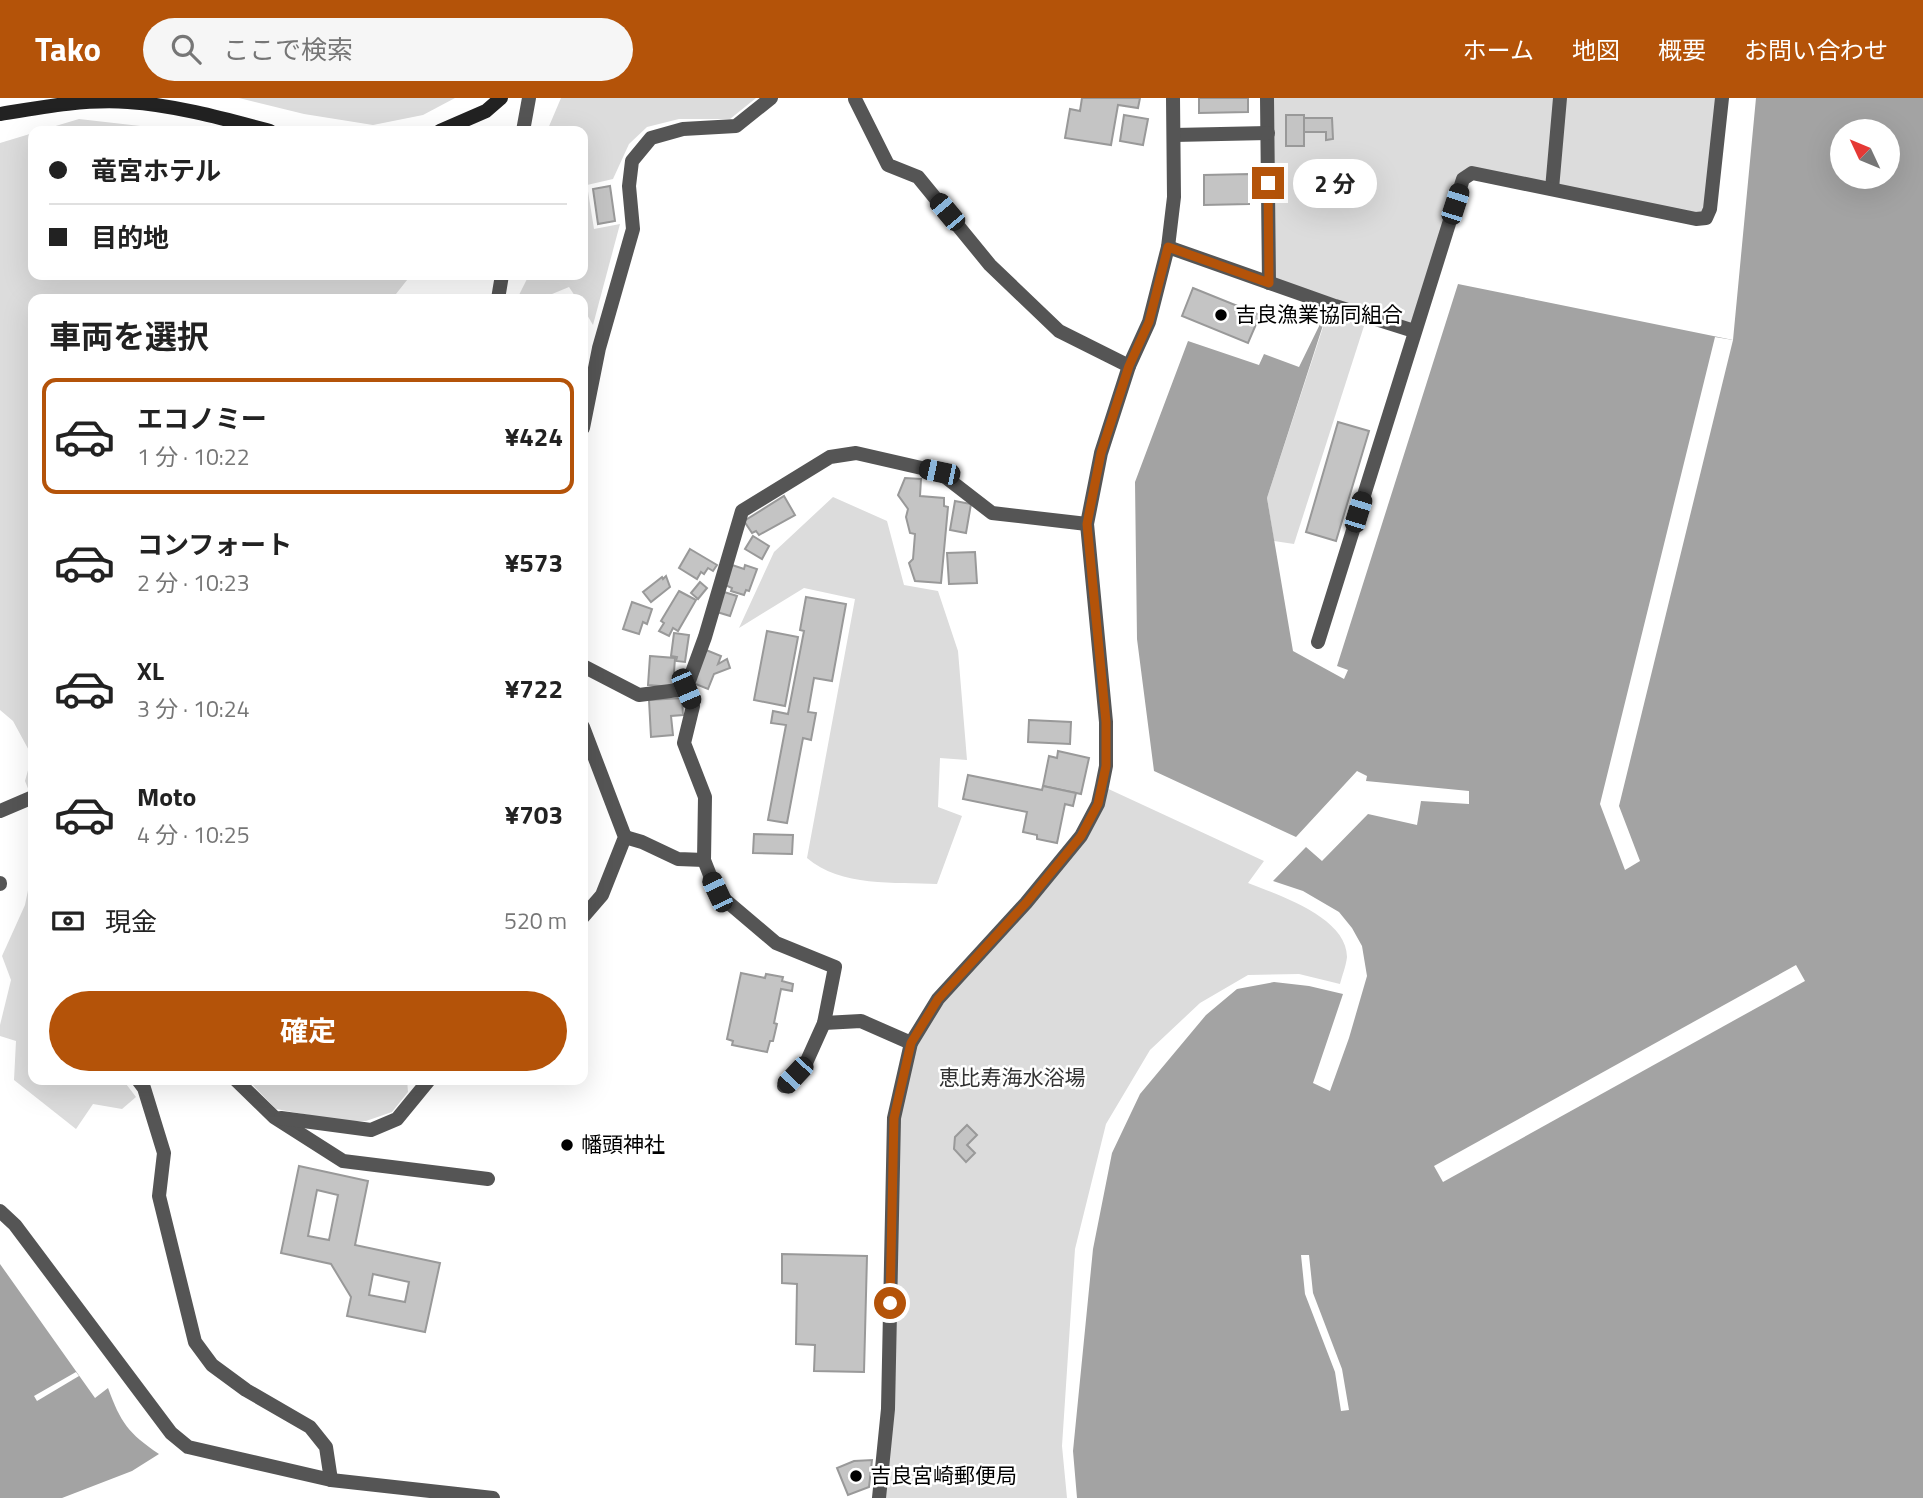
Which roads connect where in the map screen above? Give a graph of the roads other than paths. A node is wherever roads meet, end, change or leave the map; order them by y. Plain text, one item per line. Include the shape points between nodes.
1 (501, 98) edge
2 (529, 98) edge
3 (771, 98) edge
4 (1173, 98) edge
5 (1267, 98) edge
6 (1560, 98) edge
7 (1722, 98) edge
8 (855, 99) edge
9 (0, 114) edge
10 (252, 126) edge
11 (452, 126) edge
12 (524, 126) edge
13 (1268, 133) junction
14 (1174, 135) junction
15 (1552, 189) junction
16 (1168, 247) junction
17 (1269, 283) junction
18 (1414, 331) junction
19 (1129, 366) junction
20 (588, 403) edge
21 (1087, 524) junction
22 (1318, 642) dead end
23 (588, 669) edge
24 (686, 689) junction
25 (588, 740) edge
26 (28, 799) edge
27 (0, 811) edge
28 (625, 837) junction
29 (704, 860) junction
30 (588, 911) edge
31 (824, 1023) junction
32 (911, 1043) junction
33 (142, 1085) edge
34 (241, 1085) edge
35 (425, 1085) edge
36 (784, 1086) dead end
37 (274, 1117) junction
38 (488, 1179) dead end
39 (0, 1211) edge
40 (331, 1480) junction
41 (493, 1498) edge
42 (879, 1498) edge

1 - 11 main road via 486,111
2 - 12 street
3 - 20 street via 736,126 683,129 651,138 632,161 633,229
4 - 14 street
5 - 13 street
6 - 15 street
7 - 15 street via 1706,218
8 - 19 street via 888,165 918,177 990,265 1059,331
9 - 10 main road via 65,103 128,102
13 - 14 street
13 - 17 street
14 - 16 street
15 - 18 street via 1472,173 1463,179
16 - 17 street
16 - 19 street via 1149,322
17 - 18 street
18 - 22 street
19 - 21 street via 1101,453
21 - 24 street via 992,513 939,472 856,453 830,457 742,511
21 - 32 street via 1106,722 1106,766 1098,804 1081,836 938,999
23 - 24 street via 639,695
24 - 29 street via 693,706 684,743 705,797
25 - 28 street
26 - 27 street
28 - 29 street via 678,859
28 - 30 street via 602,895
29 - 31 street via 717,892 776,943 835,967
31 - 32 street via 861,1021
31 - 36 street via 806,1063
32 - 42 street via 894,1118 888,1409
33 - 40 street via 164,1153 159,1196 195,1342 212,1365 310,1427 326,1447
34 - 37 street
35 - 37 street via 397,1119 370,1130
37 - 38 street via 343,1161
39 - 40 street via 171,1433 188,1447
40 - 41 street

